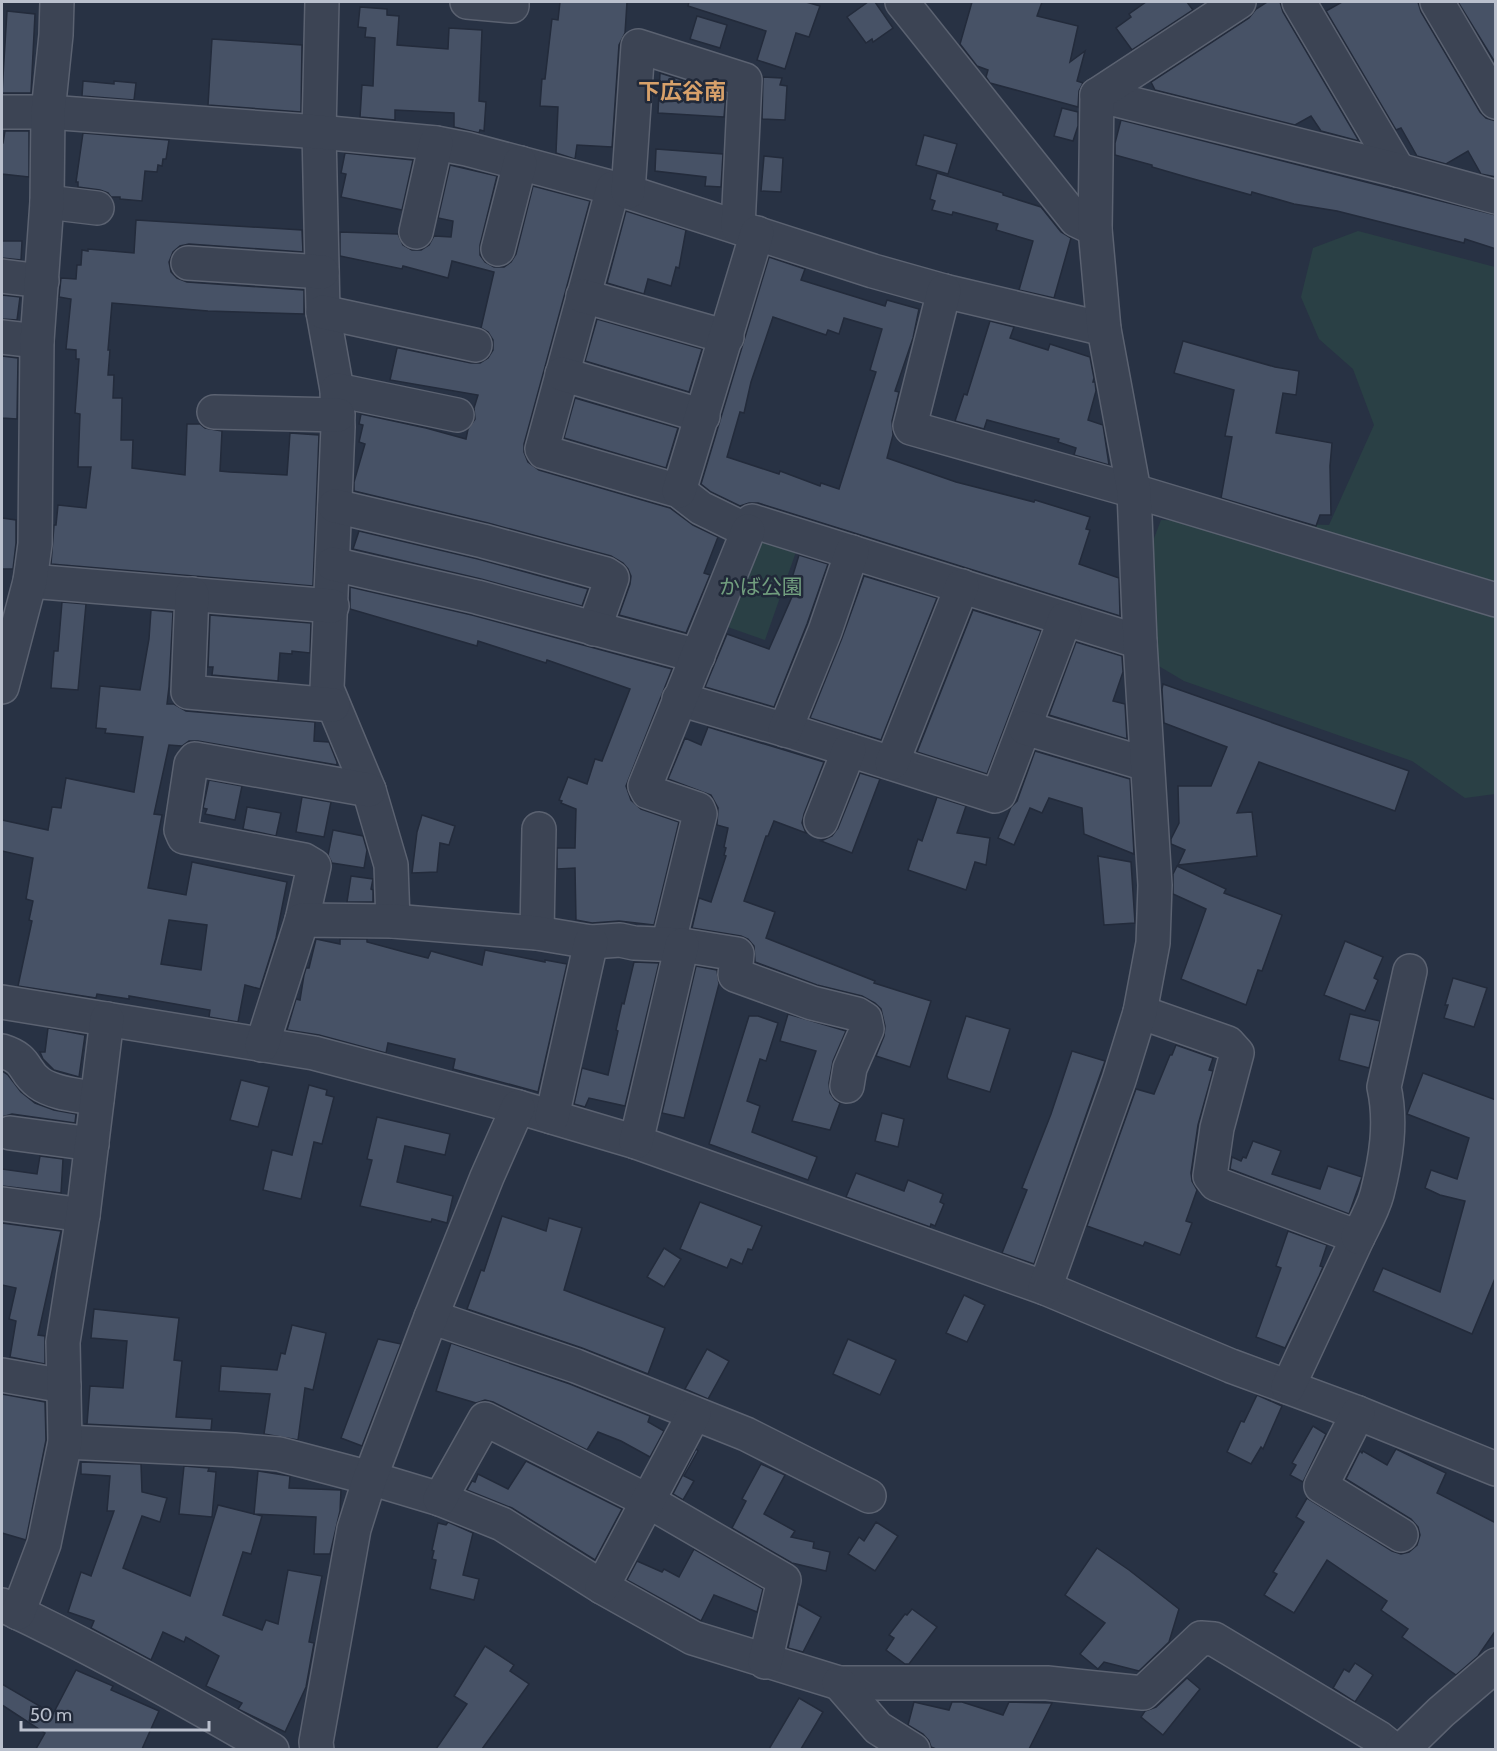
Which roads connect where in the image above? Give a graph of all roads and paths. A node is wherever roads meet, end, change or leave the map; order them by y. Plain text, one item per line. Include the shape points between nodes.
1 (57, 2) edge
2 (322, 2) edge
3 (467, 2) edge
4 (512, 2) edge
5 (902, 2) edge
6 (1239, 2) edge
7 (1299, 2) edge
8 (1437, 2) edge
9 (1097, 95) junction
10 (1496, 102) edge
11 (2, 112) edge
12 (48, 112) junction
13 (319, 132) junction
14 (436, 143) junction
15 (520, 163) junction
16 (1398, 170) junction
17 (621, 190) junction
18 (1496, 197) edge
19 (47, 202) junction
20 (97, 208) dead end
21 (1095, 229) junction
22 (748, 230) junction
23 (416, 232) dead end
24 (498, 249) dead end
25 (188, 263) dead end
26 (322, 272) junction
27 (2, 276) edge
28 (42, 281) junction
29 (944, 291) junction
30 (584, 296) junction
31 (323, 312) junction
32 (1104, 329) junction
33 (2, 337) edge
34 (727, 337) junction
35 (37, 341) junction
36 (475, 345) dead end
37 (562, 374) junction
38 (337, 403) junction
39 (214, 412) dead end
40 (457, 415) dead end
41 (703, 416) junction
42 (679, 491) junction
43 (1134, 491) junction
44 (335, 506) junction
45 (748, 531) junction
46 (852, 552) junction
47 (333, 564) junction
48 (30, 581) junction
49 (962, 586) junction
50 (192, 594) junction
51 (1496, 600) edge
52 (332, 606) junction
53 (1065, 619) junction
54 (594, 629) junction
55 (9, 633) edge
56 (1140, 642) junction
57 (698, 656) junction
58 (2, 687) edge
59 (679, 699) junction
60 (333, 705) junction
61 (1025, 728) junction
62 (785, 730) junction
63 (849, 750) junction
64 (892, 763) junction
65 (1146, 764) junction
66 (369, 790) junction
67 (821, 821) dead end
68 (539, 829) dead end
69 (302, 920) junction
70 (393, 921) junction
71 (537, 933) junction
72 (591, 942) junction
73 (675, 945) junction
74 (1410, 971) dead end
75 (2, 1002) edge
76 (1140, 1011) junction
77 (107, 1019) junction
78 (262, 1045) junction
79 (2, 1051) edge
80 (847, 1086) dead end
81 (97, 1099) junction
82 (518, 1107) junction
83 (552, 1117) junction
84 (10, 1133) dead end
85 (636, 1142) junction
86 (92, 1144) junction
87 (3, 1204) edge
88 (83, 1215) junction
89 (1358, 1237) junction
90 (1045, 1288) junction
91 (431, 1317) junction
92 (2, 1375) edge
93 (64, 1386) junction
94 (1288, 1387) junction
95 (1358, 1413) junction
96 (694, 1414) junction
97 (65, 1442) junction
98 (1489, 1466) edge
99 (370, 1478) junction
100 (1496, 1492) edge
101 (869, 1496) dead end
102 (440, 1499) junction
103 (648, 1502) junction
104 (1401, 1535) dead end
105 (602, 1587) junction
106 (10, 1609) edge
107 (765, 1662) junction
108 (1494, 1669) edge
109 (839, 1683) junction
110 (272, 1749) edge
111 (317, 1749) edge
112 (913, 1749) edge
113 (1394, 1749) edge
114 (1402, 1749) edge

1 - 12 street
2 - 13 street
3 - 4 street via 512,6
5 - 21 street via 1076,220
6 - 9 street
7 - 16 street
8 - 10 street
9 - 16 street
9 - 21 street
11 - 12 street
12 - 13 street
12 - 19 street
13 - 14 street
13 - 26 street
14 - 15 street
14 - 23 street
15 - 17 street
15 - 24 street
16 - 18 street
17 - 22 street
17 - 22 street via 638,45 745,80
17 - 30 street
19 - 20 street
19 - 28 street
21 - 32 street
22 - 29 street
22 - 34 street
25 - 26 street
26 - 31 street
27 - 28 street
28 - 35 street
29 - 32 street
29 - 43 street via 911,428
30 - 34 street
30 - 37 street
31 - 36 street
31 - 38 street
32 - 43 street
33 - 35 street
34 - 41 street
35 - 48 street via 35,544
37 - 41 street
37 - 42 street via 544,452
38 - 39 street
38 - 40 street
38 - 44 street
41 - 42 street
42 - 45 street via 701,508
43 - 51 street
43 - 56 street
44 - 47 street
44 - 54 street via 606,574 612,578
45 - 46 street via 752,521
45 - 57 street
46 - 49 street
46 - 62 street
47 - 52 street
47 - 54 street
48 - 50 street
48 - 55 street
49 - 53 street
49 - 64 street
50 - 52 street
50 - 60 street via 188,692
52 - 60 street via 327,689
53 - 56 street
53 - 61 street
54 - 57 street
55 - 58 street
56 - 65 street
57 - 59 street
59 - 62 street
59 - 73 street via 645,786 648,792 698,809 700,814
60 - 66 street
61 - 64 street via 995,796
61 - 65 street
62 - 63 street
63 - 64 street
63 - 67 street
65 - 76 street via 1155,885 1152,943
66 - 69 street via 195,759 191,764 181,831 184,837 304,860 314,866
66 - 70 street via 391,866
68 - 71 street
69 - 70 street
69 - 78 street
70 - 71 street
71 - 72 street
72 - 73 street via 620,940
72 - 83 street
73 - 80 street via 737,954 735,975 743,980 864,1019 867,1029 850,1068
73 - 85 street
74 - 89 street via 1384,1087 1389,1128 1377,1195
75 - 77 street
76 - 89 street via 1228,1043 1237,1053 1217,1128 1210,1176 1216,1184
76 - 90 street via 1097,1146
77 - 78 street
77 - 81 street
78 - 82 street via 314,1053
79 - 81 street via 24,1062 32,1078 47,1089
81 - 86 street
82 - 83 street
82 - 91 street
83 - 85 street
84 - 86 street
85 - 90 street
86 - 88 street
87 - 88 street
88 - 93 street via 63,1342
89 - 94 street
90 - 94 street
91 - 96 street via 576,1366
91 - 99 street
92 - 93 street
93 - 97 street
94 - 95 street
95 - 98 street
95 - 104 street via 1321,1486
96 - 101 street via 746,1434
96 - 103 street
97 - 99 street via 279,1454
97 - 106 street via 44,1544
98 - 100 street
99 - 102 street
99 - 111 street via 354,1529
102 - 103 street via 485,1419
102 - 105 street via 502,1524
103 - 105 street
103 - 107 street via 784,1580
105 - 107 street via 693,1638
106 - 110 street via 134,1671
107 - 109 street
108 - 114 street
109 - 112 street via 878,1728
109 - 113 street via 1047,1683 1143,1693 1202,1638 1214,1639

